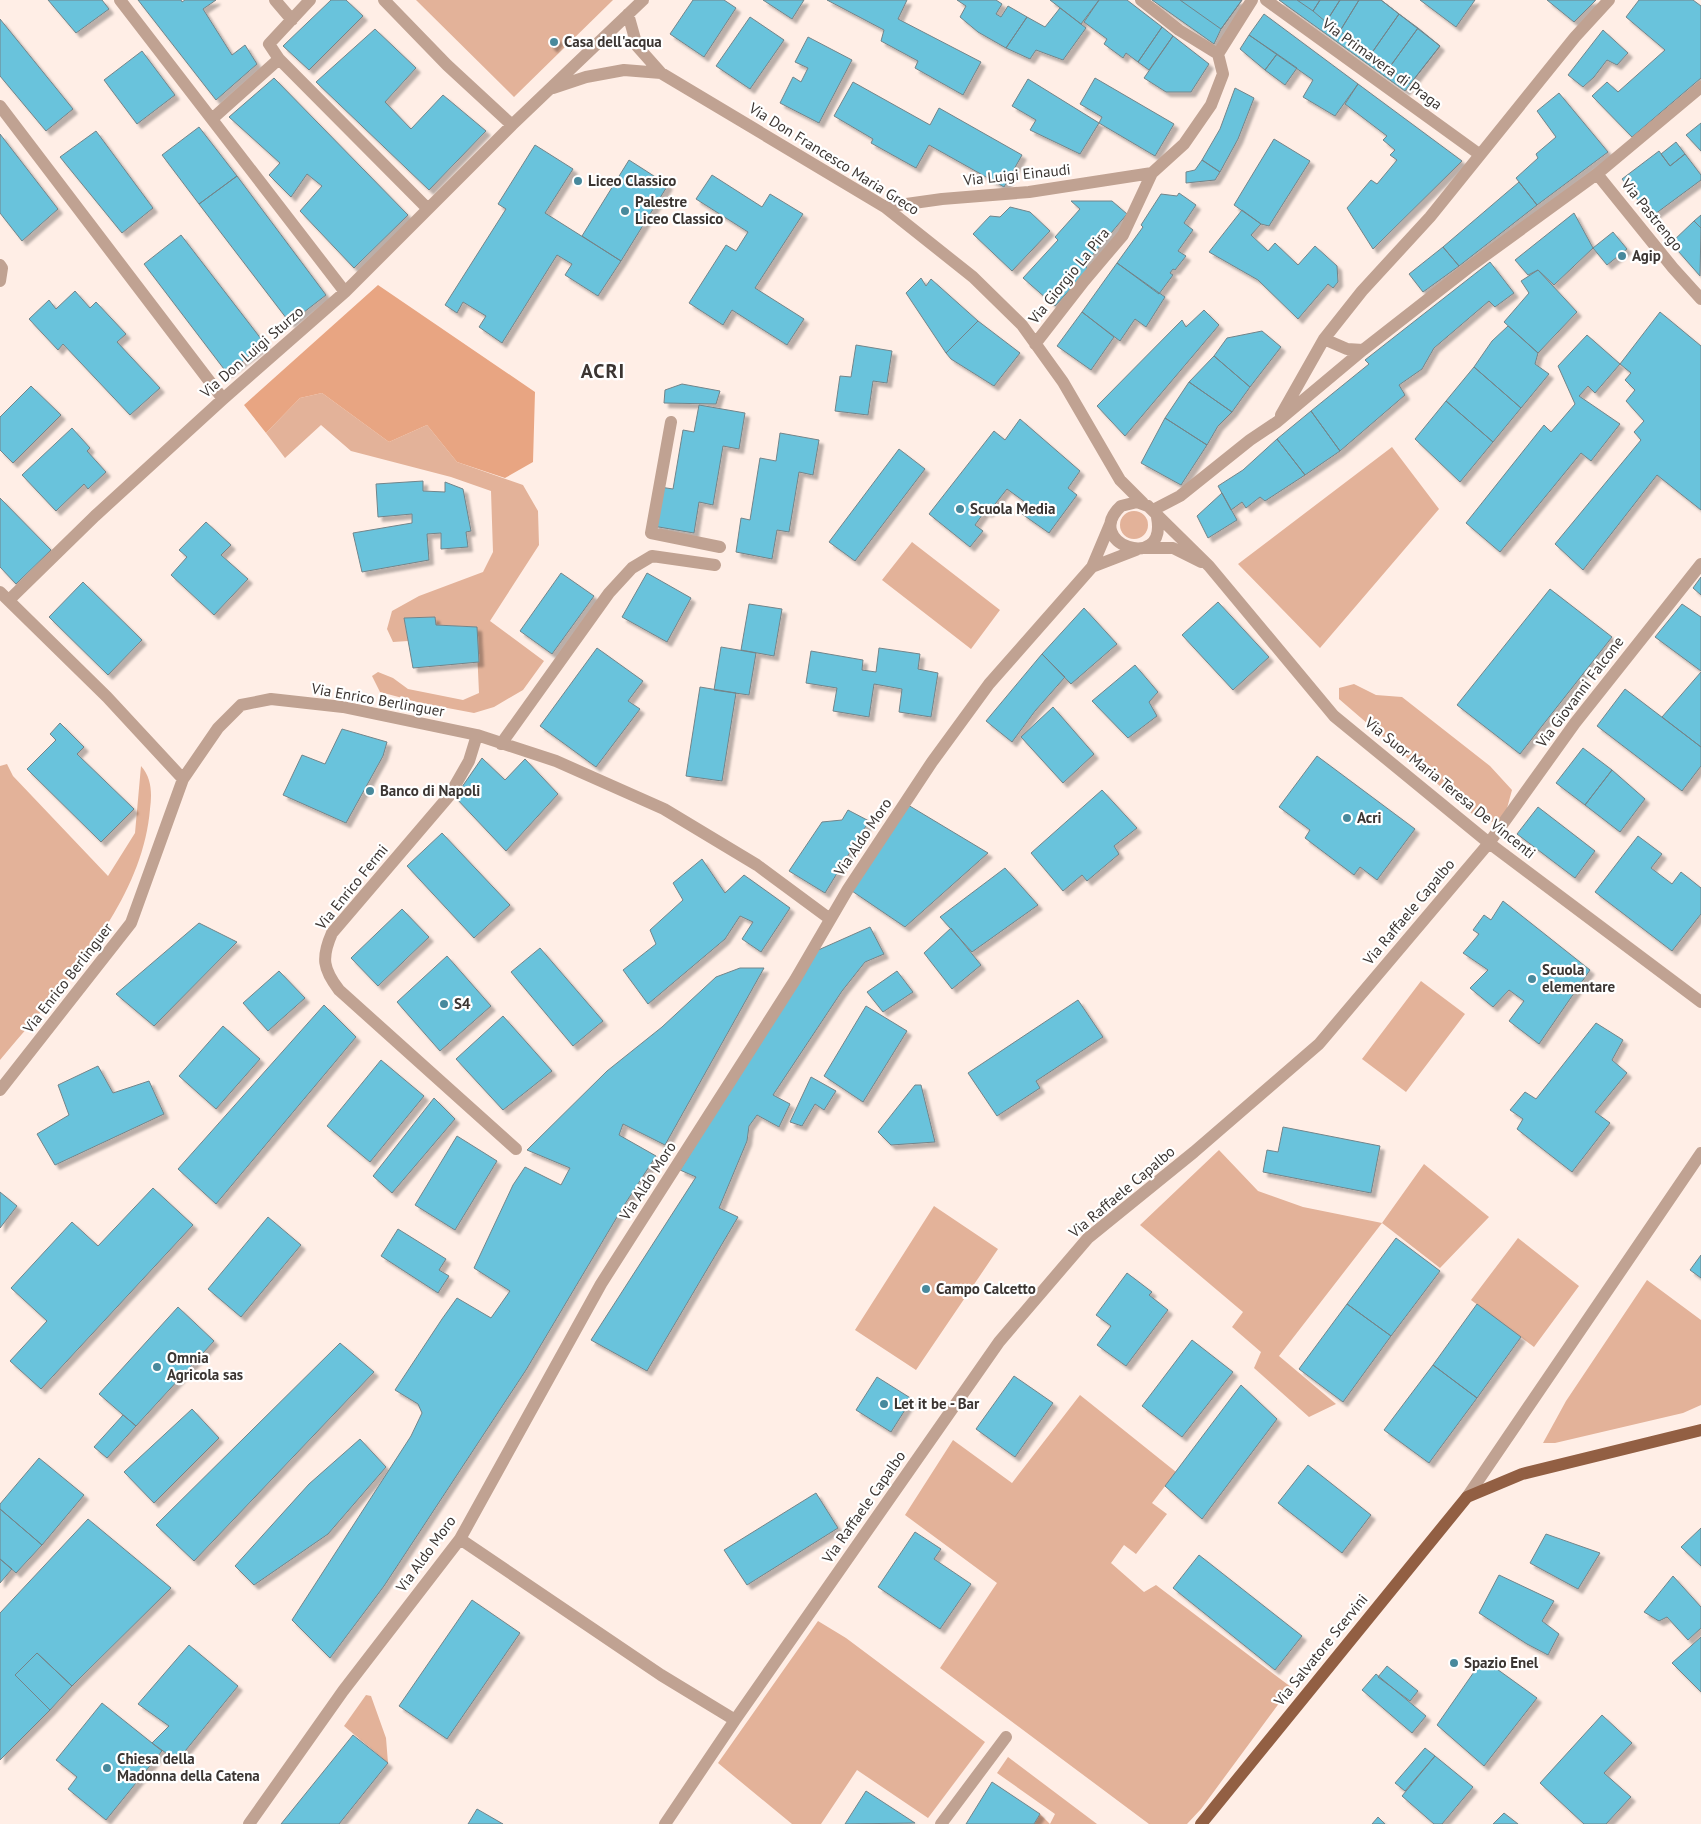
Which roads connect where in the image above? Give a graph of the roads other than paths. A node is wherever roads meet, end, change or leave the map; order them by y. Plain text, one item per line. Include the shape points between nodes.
1 (120, 0) edge
2 (275, 0) edge
3 (310, 0) edge
4 (384, 0) edge
5 (643, 0) edge
6 (1140, 0) edge
7 (1252, 0) edge
8 (1266, 0) edge
9 (1609, 0) edge
10 (628, 14) junction
11 (292, 20) junction
12 (1218, 54) junction
13 (279, 59) junction
14 (661, 72) junction
15 (1701, 88) edge
16 (551, 89) junction
17 (0, 106) edge
18 (212, 118) junction
19 (512, 125) junction
20 (1479, 154) junction
21 (1152, 172) junction
22 (1598, 174) junction
23 (885, 207) junction
24 (428, 210) junction
25 (0, 265) edge
26 (0, 281) edge
27 (346, 292) junction
28 (1701, 299) edge
29 (1324, 339) junction
30 (1035, 344) junction
31 (1363, 350) junction
32 (223, 399) junction
33 (671, 422) dead end
34 (1277, 422) junction
35 (1120, 480) junction
36 (1121, 506) junction
37 (1151, 510) junction
38 (1111, 522) junction
39 (720, 546) dead end
40 (1141, 549) junction
41 (1701, 564) edge
42 (715, 565) dead end
43 (1209, 566) junction
44 (1092, 567) junction
45 (5, 596) edge
46 (477, 735) junction
47 (501, 744) junction
48 (183, 779) junction
49 (1488, 843) junction
50 (830, 919) junction
51 (1701, 1002) edge
52 (0, 1090) edge
53 (516, 1149) dead end
54 (1701, 1153) edge
55 (1701, 1430) edge
56 (1467, 1497) junction
57 (460, 1539) junction
58 (735, 1720) junction
59 (1006, 1737) dead end
60 (248, 1824) edge
61 (665, 1824) edge
62 (941, 1824) edge
63 (1201, 1824) edge

1 - 18 street
2 - 11 street
3 - 11 street
4 - 19 street
5 - 10 street
6 - 12 street
7 - 12 street
8 - 20 street, Via Primavera di Praga
9 - 20 street
10 - 14 street via 637,46
10 - 16 street, Via Don Luigi Sturzo
11 - 13 street via 269,44
12 - 21 street, Via Giorgio La Pira via 1223,74 1211,104 1184,144
13 - 18 street
13 - 24 street
14 - 16 street via 624,70 586,77
14 - 23 street, Via Don Francesco Maria Greco
15 - 22 street
16 - 19 street, Via Don Luigi Sturzo
17 - 32 street
18 - 27 street
19 - 24 street, Via Don Luigi Sturzo
20 - 29 street
21 - 23 street, Via Luigi Einaudi via 1029,192
21 - 30 street, Via Giorgio La Pira via 1123,235
22 - 28 street, Via Pastrengo
22 - 31 street via 1468,268
23 - 30 street, Via Don Francesco Maria Greco via 972,277 1022,325
24 - 27 street, Via Don Luigi Sturzo
25 - 26 street
27 - 32 street, Via Don Luigi Sturzo
29 - 31 street via 1347,349
29 - 34 street
30 - 35 street, Via Don Francesco Maria Greco via 1063,382
31 - 34 street
32 - 45 street, Via Don Luigi Sturzo
33 - 39 street via 651,532
34 - 37 street via 1180,496
35 - 36 street, Via Don Francesco Maria Greco
35 - 37 street, Via Don Francesco Maria Greco
36 - 37 street via 1131,502
36 - 38 street
37 - 40 street via 1158,532
37 - 43 street, Via Suor Maria Teresa De Vincenti
38 - 40 street via 1118,542 1130,549
38 - 44 street, Via Aldo Moro
40 - 43 street, Via Suor Maria Teresa De Vincenti via 1173,548
40 - 44 street, Via Aldo Moro
41 - 49 street, Via Giovanni Falcone via 1575,723
42 - 47 street via 652,556 632,568 609,592
43 - 49 street, Via Suor Maria Teresa De Vincenti via 1334,716
44 - 50 street, Via Aldo Moro via 989,684 932,762
45 - 48 street via 107,697
46 - 47 street, Via Enrico Berlinguer
46 - 48 street, Via Enrico Berlinguer via 343,707 271,699 241,706 218,728
46 - 53 street, Via Enrico Fermi via 469,761 449,796 332,933 326,946 324,964 339,990
47 - 50 street, Via Enrico Berlinguer via 556,761 664,808 757,865
48 - 52 street, Via Enrico Berlinguer via 131,923
49 - 51 street, Via Suor Maria Teresa De Vincenti
49 - 58 street, Via Raffaele Capalbo via 1319,1044 1088,1238 1006,1334
50 - 57 street, Via Aldo Moro via 795,980 601,1284
54 - 56 street
55 - 56 main road via 1522,1474
56 - 63 main road, Via Salvatore Scervini
57 - 58 street via 661,1675
57 - 60 street, Via Aldo Moro via 343,1691
58 - 61 street, Via Raffaele Capalbo
59 - 62 street

